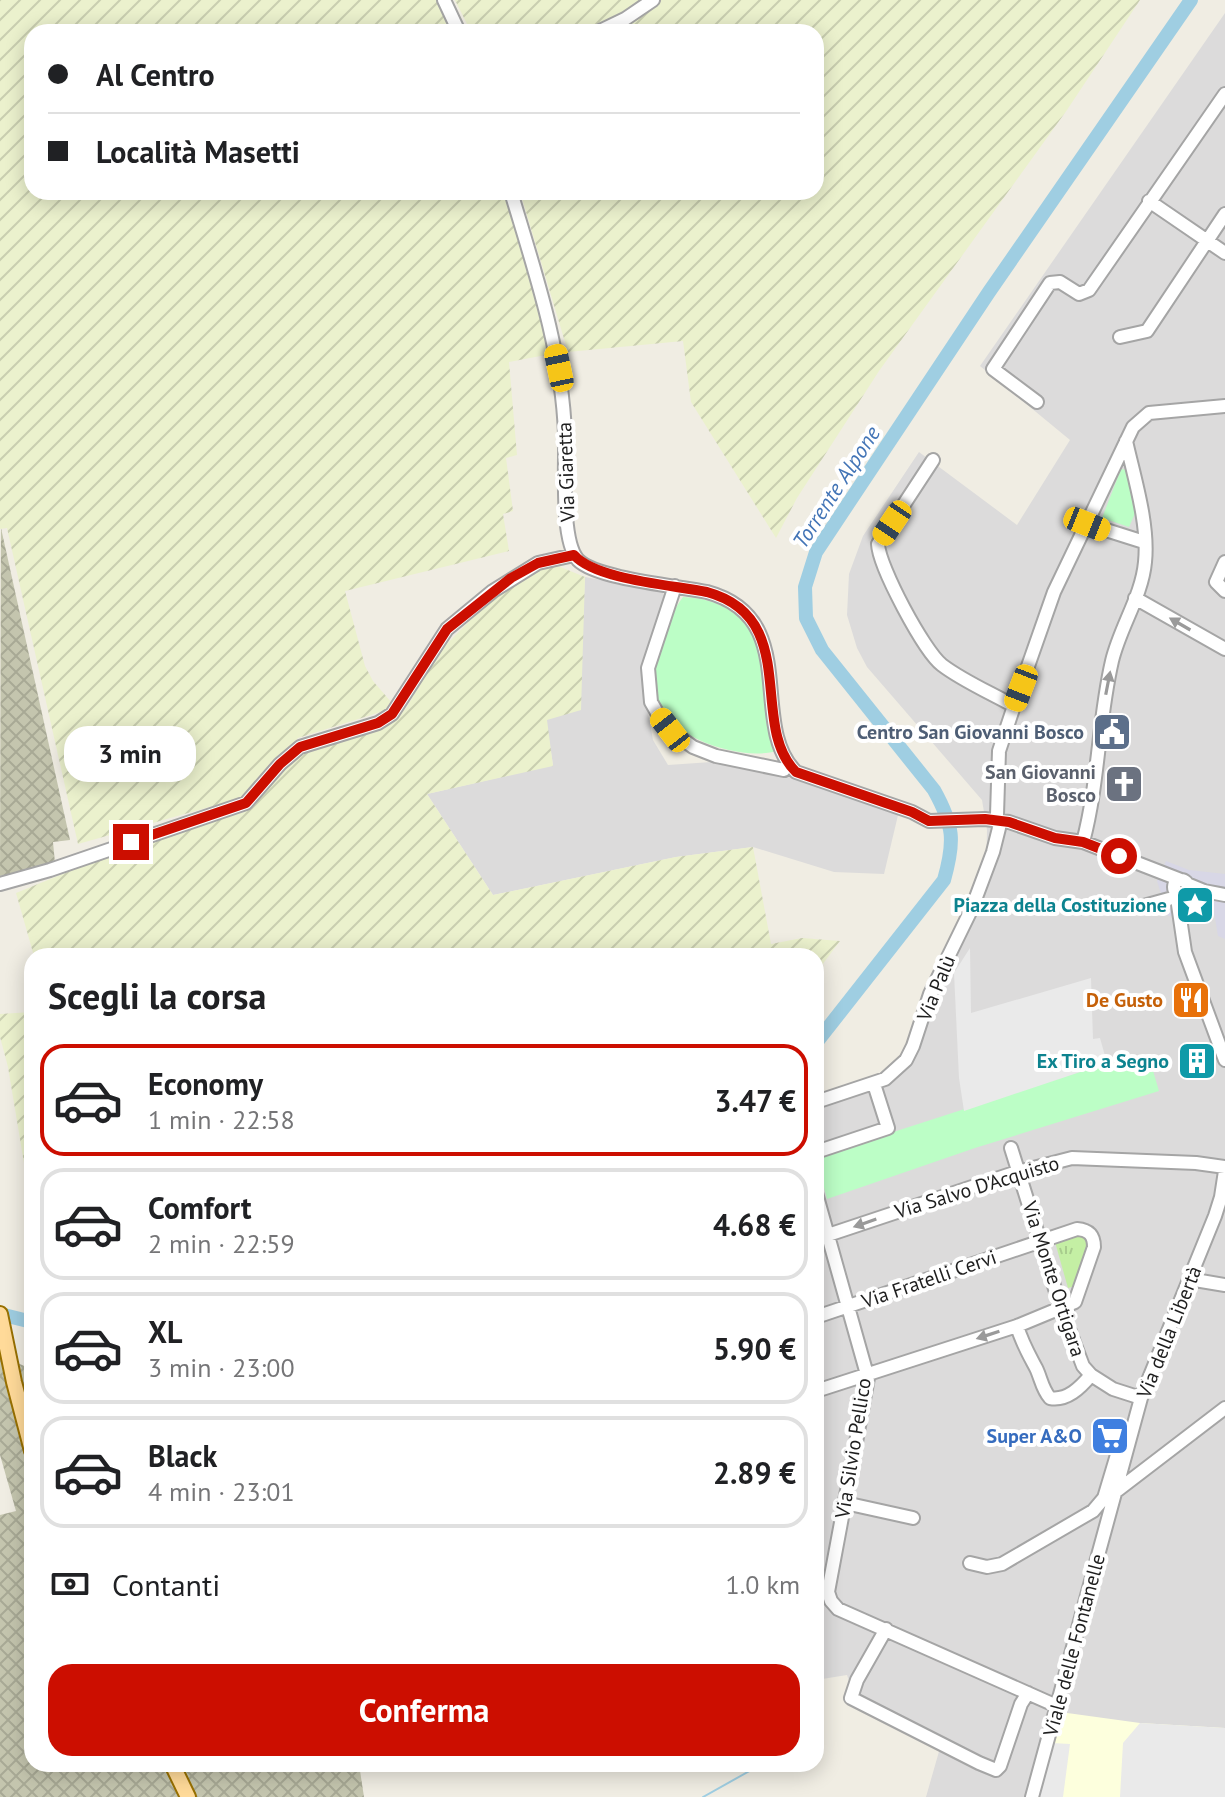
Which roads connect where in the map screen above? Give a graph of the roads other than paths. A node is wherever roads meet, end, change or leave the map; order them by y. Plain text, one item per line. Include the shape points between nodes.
1 (444, 0) edge
2 (653, 0) edge
3 (455, 24) edge
4 (615, 24) edge
5 (1225, 94) edge
6 (513, 200) edge
7 (1149, 201) junction
8 (1225, 214) edge
9 (1206, 241) junction
10 (1225, 253) edge
11 (1120, 337) dead end
12 (1037, 402) dead end
13 (1225, 406) edge
14 (1126, 441) junction
15 (933, 460) dead end
16 (1087, 524) junction
17 (1144, 542) junction
18 (574, 555) junction
19 (1225, 562) edge
20 (675, 586) junction
21 (1225, 591) edge
22 (1135, 598) junction
23 (1225, 649) edge
24 (1014, 706) junction
25 (788, 764) junction
26 (998, 820) junction
27 (1083, 842) junction
28 (0, 884) edge
29 (1179, 889) junction
30 (1225, 895) edge
31 (1140, 907) dead end
32 (1225, 1060) edge
33 (874, 1084) junction
34 (824, 1100) edge
35 (1011, 1148) dead end
36 (824, 1149) edge
37 (1225, 1169) edge
38 (1018, 1173) junction
39 (824, 1225) edge
40 (828, 1235) junction
41 (1041, 1241) junction
42 (1189, 1279) junction
43 (1225, 1285) edge
44 (849, 1306) junction
45 (1061, 1308) junction
46 (0, 1314) edge
47 (824, 1314) edge
48 (1017, 1326) junction
49 (867, 1373) junction
50 (1091, 1375) junction
51 (824, 1388) edge
52 (1138, 1398) junction
53 (1225, 1408) edge
54 (24, 1424) edge
55 (1155, 1461) junction
56 (1124, 1465) junction
57 (1109, 1496) junction
58 (845, 1503) junction
59 (913, 1518) dead end
60 (970, 1563) dead end
61 (831, 1601) junction
62 (824, 1603) edge
63 (886, 1629) junction
64 (1028, 1693) junction
65 (1059, 1707) junction
66 (176, 1772) edge
67 (188, 1797) edge
68 (1032, 1797) edge

1 - 3 street
2 - 4 street
5 - 7 street
6 - 18 street, Via Giaretta via 563,391 568,528
7 - 9 street
7 - 12 street via 1089,290 1079,294 1060,282 1050,283 993,369
8 - 9 street
9 - 10 street
9 - 11 street via 1147,331
13 - 14 street, Via Palù via 1149,413
14 - 16 street, Via Palù
14 - 17 street
15 - 24 street via 878,544 878,555 940,664
16 - 17 street
16 - 24 street, Via Palù via 1054,592
17 - 22 street via 1146,559
18 - 20 street via 607,574
18 - 28 street via 538,563 493,591 447,629 392,714 300,747 246,803
19 - 21 street via 1216,582
20 - 25 street via 729,600 756,627 771,682 780,748
20 - 25 street via 648,668 651,702 659,716 693,747 716,756 784,770
23 -> 22 street
27 -> 22 street via 1112,659
24 - 26 street, Via Palù via 999,751
25 - 26 street via 813,780 929,821
26 - 27 street
26 - 33 street, Via Palù via 986,873 930,994 913,1046 899,1068
27 - 29 street via 1156,871
29 - 30 street
29 - 31 street
29 - 32 street via 1178,915 1188,963
33 - 34 street, Via Palù
33 - 36 street via 888,1128
35 - 38 street, Via Monte Ortigara
37 - 38 street, Via Salvo D'Acquisto via 1072,1158
37 - 42 street, Via della Libertà via 1221,1197
38 -> 40 street, Via Salvo D'Acquisto
38 - 41 street, Via Monte Ortigara
39 - 40 street, Via Silvio Pellico
40 - 44 street, Via Silvio Pellico
41 - 44 street, Via Fratelli Cervi
41 - 45 street, Via Monte Ortigara
41 - 45 street, Via Fratelli Cervi via 1077,1229 1094,1239 1078,1299
42 - 43 street
42 - 52 street, Via della Libertà
44 - 47 street, Via Fratelli Cervi
44 - 49 street, Via Silvio Pellico
45 - 48 street
45 - 50 street, Via Monte Ortigara
46 - 54 main road
48 -> 49 street
48 - 50 street via 1050,1398 1071,1393
49 - 51 street
49 - 58 street, Via Silvio Pellico
50 - 52 street, Via Monte Ortigara
52 - 56 street
52 - 56 street, Via della Libertà
53 - 55 street
55 - 56 street
55 - 57 street
56 - 57 street, Via della Libertà
57 - 60 street via 1014,1558 987,1567
57 - 65 street, Viale delle Fontanelle
58 - 59 street
58 - 61 street, Via Silvio Pellico via 828,1592
61 - 62 street
61 - 63 street
63 - 64 street
63 - 64 street via 851,1698 979,1763 996,1770 1000,1766
64 - 65 street
65 - 68 street, Viale delle Fontanelle
66 - 67 main road

